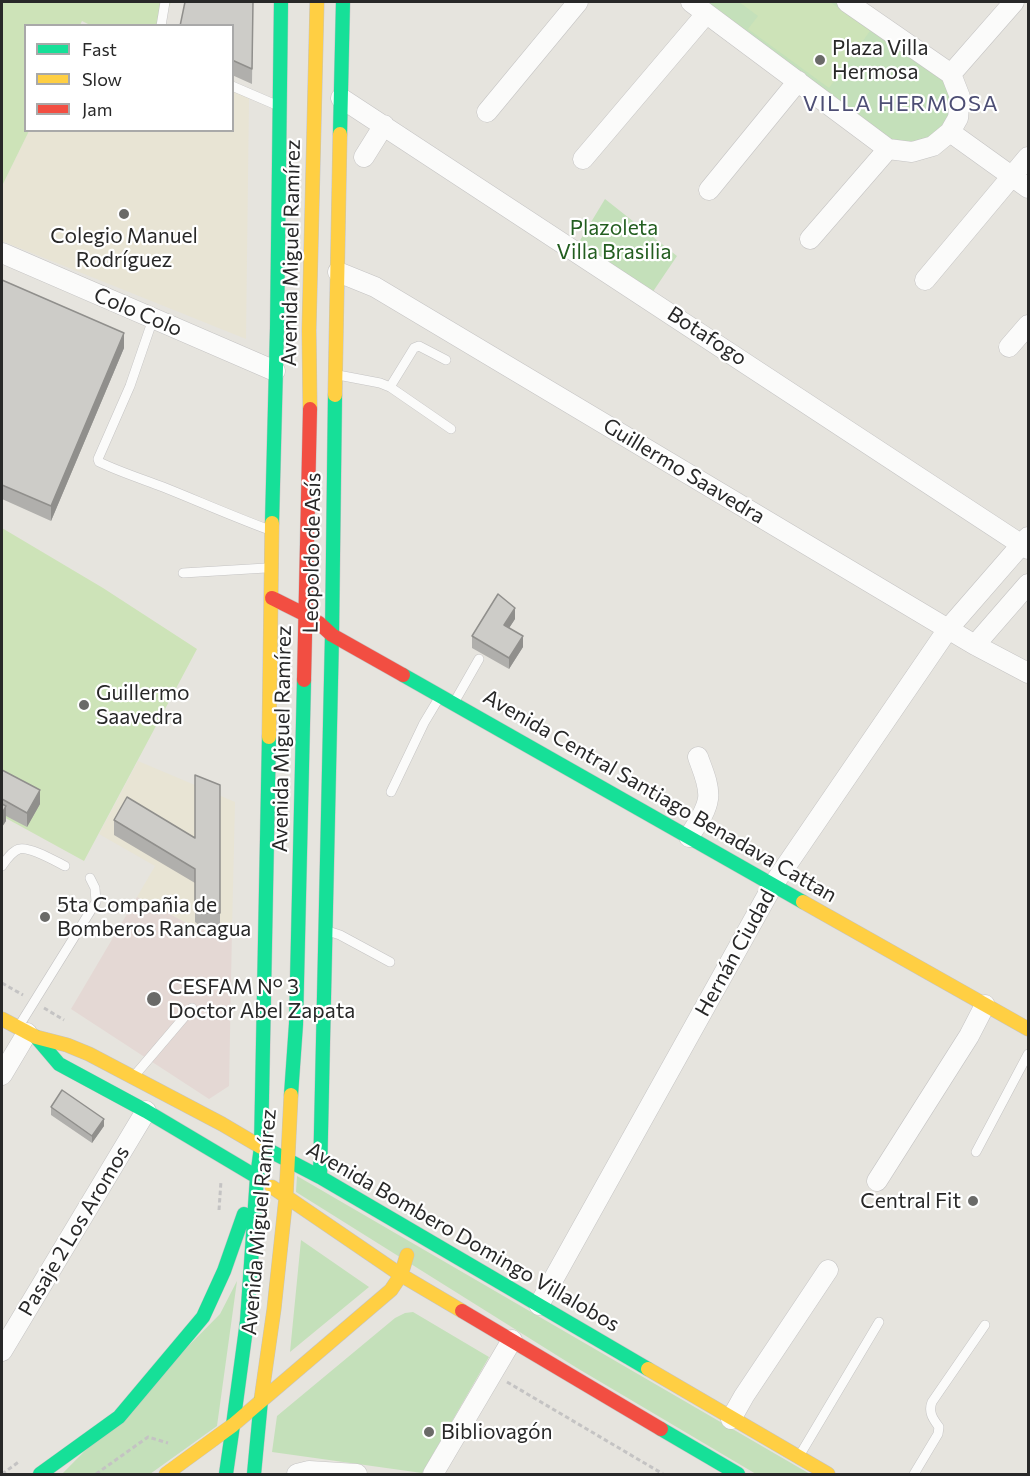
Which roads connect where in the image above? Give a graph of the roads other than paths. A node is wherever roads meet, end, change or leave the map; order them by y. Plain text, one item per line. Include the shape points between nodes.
1 (165, 2) edge
2 (281, 2) edge
3 (316, 2) edge
4 (343, 2) edge
5 (578, 2) edge
6 (1014, 2) edge
7 (857, 4) edge
8 (699, 8) edge
9 (161, 24) edge
10 (951, 74) junction
11 (798, 81) junction
12 (234, 87) edge
13 (341, 98) junction
14 (279, 106) junction
15 (487, 112) dead end
16 (384, 125) junction
17 (950, 132) junction
18 (888, 149) junction
19 (364, 157) dead end
20 (1029, 157) edge
21 (583, 159) dead end
22 (1020, 182) edge
23 (709, 190) dead end
24 (810, 239) dead end
25 (2, 253) edge
26 (338, 272) junction
27 (925, 280) dead end
28 (153, 319) junction
29 (1029, 325) edge
30 (1009, 347) dead end
31 (446, 360) dead end
32 (275, 371) junction
33 (335, 375) junction
34 (390, 387) junction
35 (451, 429) dead end
36 (288, 435) dead end
37 (294, 464) dead end
38 (308, 491) junction
39 (272, 531) junction
40 (1026, 543) edge
41 (272, 568) junction
42 (183, 573) dead end
43 (1029, 584) edge
44 (272, 598) junction
45 (306, 616) junction
46 (948, 629) junction
47 (332, 635) junction
48 (975, 645) junction
49 (479, 658) dead end
50 (1029, 673) edge
51 (440, 696) junction
52 (454, 704) junction
53 (698, 757) dead end
54 (391, 792) dead end
55 (688, 837) junction
56 (65, 866) dead end
57 (2, 867) edge
58 (90, 878) dead end
59 (773, 885) junction
60 (326, 930) junction
61 (390, 962) dead end
62 (985, 1005) junction
63 (192, 1008) dead end
64 (2, 1019) edge
65 (1029, 1029) edge
66 (27, 1033) junction
67 (1029, 1054) edge
68 (2, 1075) edge
69 (134, 1077) junction
70 (146, 1110) junction
71 (261, 1147) junction
72 (976, 1152) dead end
73 (287, 1158) junction
74 (257, 1177) junction
75 (320, 1177) junction
76 (877, 1181) dead end
77 (286, 1197) junction
78 (402, 1225) junction
79 (828, 1269) dead end
80 (401, 1275) junction
81 (539, 1305) junction
82 (879, 1322) dead end
83 (986, 1325) dead end
84 (512, 1340) junction
85 (2, 1351) edge
86 (261, 1400) junction
87 (731, 1419) junction
88 (233, 1425) junction
89 (798, 1457) junction
90 (40, 1474) edge
91 (166, 1474) edge
92 (226, 1474) edge
93 (254, 1474) edge
94 (297, 1474) edge
95 (357, 1474) edge
96 (433, 1474) edge
97 (738, 1474) edge
98 (828, 1474) edge
99 (914, 1474) edge

1 - 9 lane
2 - 14 main road, Avenida Miguel Ramírez
3 - 38 main road, Avenida Miguel Ramírez
4 - 13 main road, Leopoldo de Asís
5 - 15 street
6 - 10 street
7 - 10 street
8 - 11 street
8 - 21 street
10 - 17 street via 960,97 958,118
11 - 18 street
11 - 23 street
12 - 14 lane
13 - 16 street, Botafogo
13 - 26 main road, Leopoldo de Asís
14 - 32 main road, Avenida Miguel Ramírez
16 - 19 street
16 - 40 street, Botafogo
17 - 18 street via 933,146 912,152
17 - 22 street
18 - 24 street
20 - 22 street
22 - 27 street
25 - 28 street, Colo Colo
26 - 33 main road, Leopoldo de Asís
26 - 46 street, Guillermo Saavedra via 375,287
28 - 32 street, Colo Colo
28 - 39 lane via 99,462
29 - 30 street
31 - 34 lane via 419,346 414,348
32 - 36 main road
32 - 39 main road, Avenida Miguel Ramírez
33 - 34 lane
33 - 47 main road, Leopoldo de Asís
34 - 35 lane
37 - 38 main road
38 - 45 main road, Avenida Miguel Ramírez
39 - 41 main road, Avenida Miguel Ramírez
40 - 46 street, Hernán Ciudad
41 - 42 lane
41 - 44 main road, Avenida Miguel Ramírez
43 - 48 street
44 - 45 main road, Avenida Central Santiago Benadava Cattan
44 - 71 main road, Avenida Miguel Ramírez
45 - 47 main road, Avenida Central Santiago Benadava Cattan
45 - 73 main road, Avenida Miguel Ramírez via 296,1024
46 - 48 street, Guillermo Saavedra
46 - 59 street, Hernán Ciudad
47 - 51 main road, Avenida Central Santiago Benadava Cattan
47 - 60 main road, Leopoldo de Asís
48 - 50 street, Guillermo Saavedra
49 - 52 lane
51 - 52 main road, Avenida Central Santiago Benadava Cattan
51 - 54 lane
52 - 55 main road, Avenida Central Santiago Benadava Cattan
53 - 55 street via 708,798
55 - 59 main road, Avenida Central Santiago Benadava Cattan
56 - 57 lane via 29,849 19,849
58 - 66 lane via 96,902
59 - 62 main road, Avenida Central Santiago Benadava Cattan
59 - 81 street, Hernán Ciudad
60 - 61 lane
60 - 75 main road, Leopoldo de Asís
62 - 65 main road, Avenida Central Santiago Benadava Cattan
62 - 76 street
63 - 69 lane
64 - 66 main road, Avenida Bombero Domingo Villalobos
66 - 68 street
66 - 69 main road, Avenida Bombero Domingo Villalobos via 67,1045
66 - 70 main road, Avenida Bombero Domingo Villalobos via 59,1064
67 - 72 lane
69 - 71 main road, Avenida Bombero Domingo Villalobos
70 - 74 main road, Avenida Bombero Domingo Villalobos
70 - 85 street, Pasaje 2 Los Aromos
71 - 73 main road, Avenida Bombero Domingo Villalobos
71 - 74 main road, Avenida Miguel Ramírez
73 - 75 main road, Avenida Bombero Domingo Villalobos
73 - 77 main road, Avenida Miguel Ramírez
74 - 77 main road, Avenida Bombero Domingo Villalobos
74 - 88 main road, Avenida Miguel Ramírez via 247,1321
74 - 90 main road via 224,1271 203,1317 119,1417
75 - 78 main road, Avenida Bombero Domingo Villalobos
77 - 80 main road, Avenida Bombero Domingo Villalobos
77 - 86 main road, Avenida Miguel Ramírez
78 - 80 main road via 408,1252
78 - 81 main road, Avenida Bombero Domingo Villalobos
79 - 87 street
80 - 84 main road, Avenida Bombero Domingo Villalobos
80 - 86 main road via 391,1290
81 - 87 main road, Avenida Bombero Domingo Villalobos
82 - 89 lane
83 - 99 lane via 932,1402 930,1408 939,1427 938,1434
84 - 96 street
84 - 97 main road, Avenida Bombero Domingo Villalobos
86 - 88 main road
86 - 93 main road, Avenida Miguel Ramírez
87 - 89 main road, Avenida Bombero Domingo Villalobos
88 - 91 main road
88 - 92 main road, Avenida Miguel Ramírez
89 - 98 main road, Avenida Bombero Domingo Villalobos
94 - 95 street

